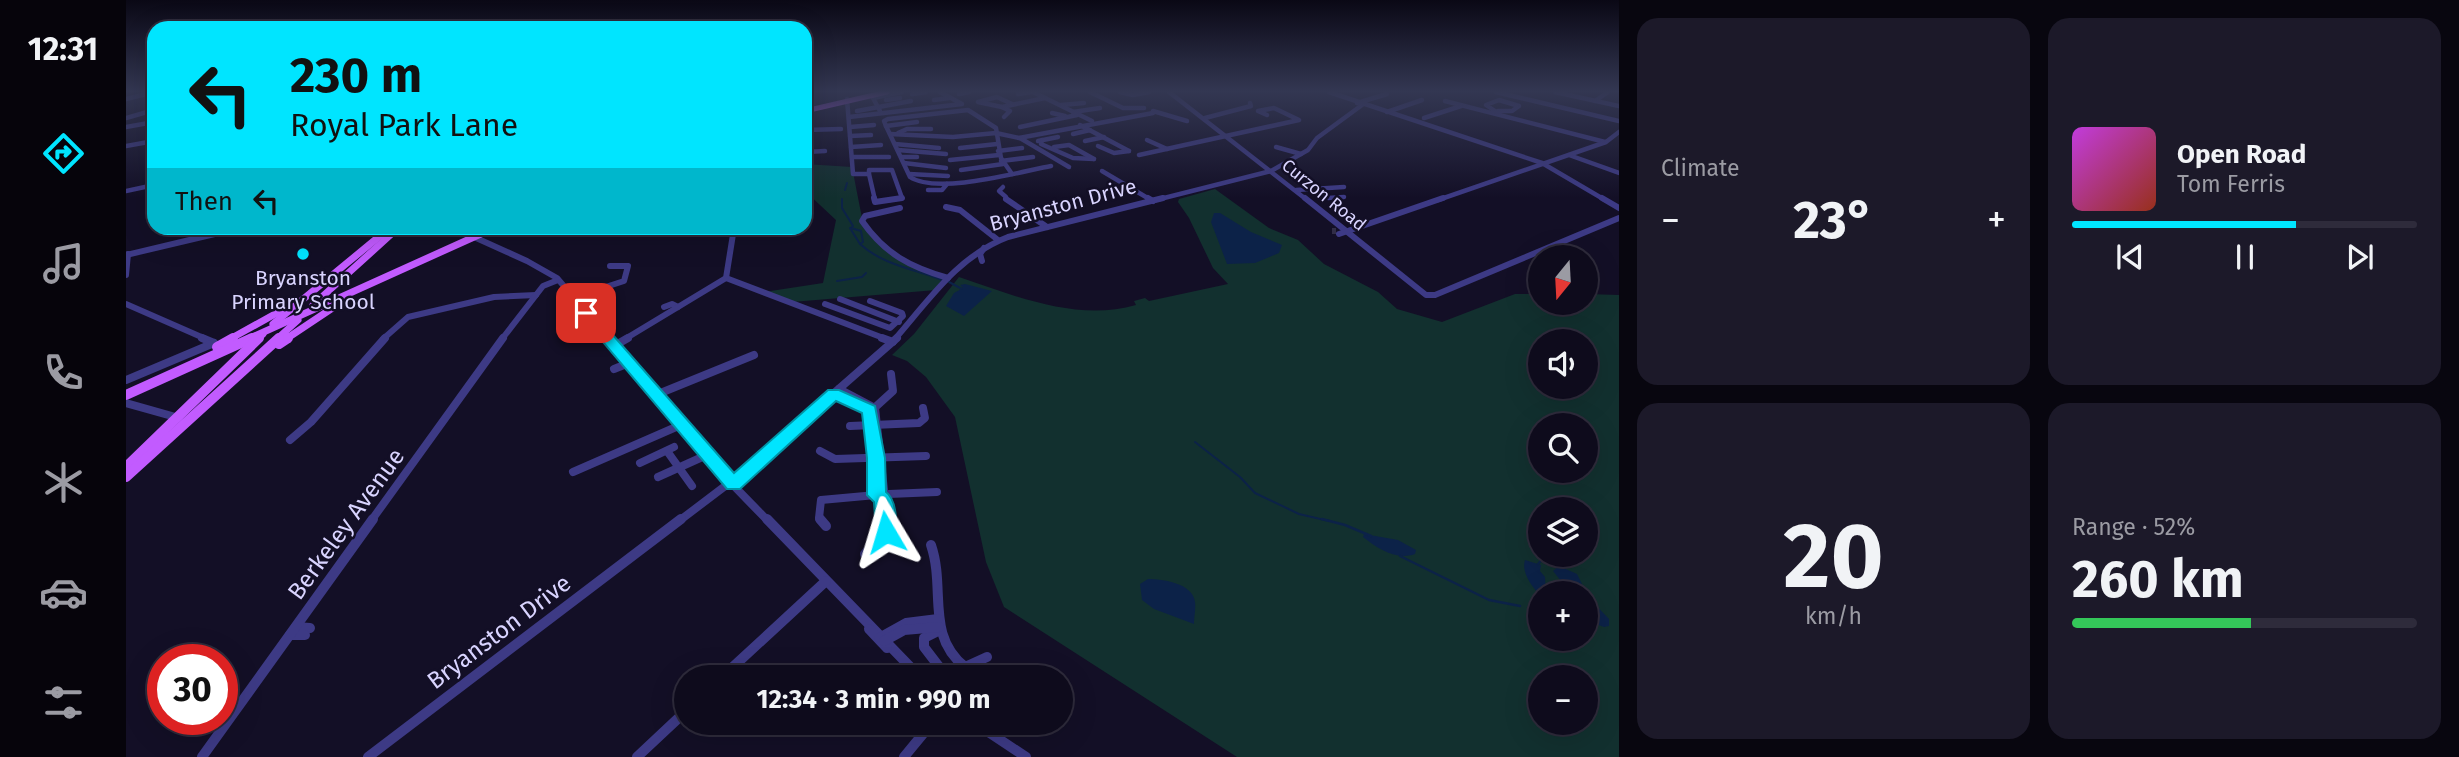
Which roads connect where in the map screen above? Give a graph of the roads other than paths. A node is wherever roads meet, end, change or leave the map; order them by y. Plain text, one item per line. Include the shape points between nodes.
1 (850, 127) edge
2 (887, 127) edge
3 (994, 127) edge
4 (1068, 127) edge
5 (1084, 127) edge
6 (1217, 127) edge
7 (1266, 127) edge
8 (1330, 127) edge
9 (1433, 127) edge
10 (1550, 127) edge
11 (841, 129) dead end
12 (931, 129) dead end
13 (812, 130) edge
14 (1090, 130) junction
15 (1619, 132) edge
16 (996, 133) junction
17 (890, 134) junction
18 (898, 134) junction
19 (1073, 134) dead end
20 (871, 135) dead end
21 (850, 136) junction
22 (1228, 136) junction
23 (1058, 137) dead end
24 (1104, 137) junction
25 (1019, 138) junction
26 (1147, 139) dead end
27 (1010, 140) dead end
28 (1085, 141) dead end
29 (1607, 141) junction
30 (147, 142) edge
31 (997, 142) junction
32 (1114, 142) junction
33 (1043, 143) junction
34 (895, 144) junction
35 (1035, 144) junction
36 (1619, 144) edge
37 (881, 145) dead end
38 (126, 146) edge
39 (851, 147) junction
40 (1053, 147) junction
41 (1276, 147) dead end
42 (939, 148) dead end
43 (960, 148) dead end
44 (1022, 148) dead end
45 (1168, 149) junction
46 (898, 150) junction
47 (825, 151) dead end
48 (812, 152) edge
49 (946, 154) dead end
50 (1301, 154) junction
51 (1139, 155) dead end
52 (1568, 155) junction
53 (852, 157) junction
54 (888, 157) dead end
55 (917, 157) dead end
56 (1033, 157) dead end
57 (1000, 158) junction
58 (902, 160) junction
59 (950, 160) dead end
60 (1542, 163) junction
61 (1051, 166) dead end
62 (1069, 167) dead end
63 (946, 168) dead end
64 (961, 170) dead end
65 (1102, 171) dead end
66 (1271, 171) junction
67 (1619, 173) edge
68 (869, 174) junction
69 (909, 174) junction
70 (1012, 174) junction
71 (948, 176) dead end
72 (1330, 183) dead end
73 (947, 184) junction
74 (147, 186) edge
75 (1003, 187) dead end
76 (1314, 187) junction
77 (1344, 187) dead end
78 (928, 190) dead end
79 (1295, 190) junction
80 (126, 191) edge
81 (996, 192) dead end
82 (1344, 197) dead end
83 (1005, 198) junction
84 (1153, 201) junction
85 (900, 208) dead end
86 (950, 208) dead end
87 (1619, 208) edge
88 (1619, 218) edge
89 (1046, 228) junction
90 (1338, 232) tunnel mouth
91 (1346, 232) junction
92 (211, 235) edge
93 (381, 235) edge
94 (390, 235) edge
95 (467, 235) edge
96 (473, 235) edge
97 (733, 235) edge
98 (470, 236) junction
99 (997, 240) junction
100 (381, 243) junction
101 (984, 248) junction
102 (127, 255) edge
103 (982, 261) dead end
104 (610, 266) dead end
105 (397, 271) junction
106 (550, 273) junction
107 (126, 275) edge
108 (726, 278) junction
109 (948, 278) junction
110 (558, 279) junction
111 (544, 282) junction
112 (313, 290) junction
113 (535, 295) junction
114 (572, 298) junction
115 (840, 299) dead end
116 (870, 302) dead end
117 (126, 304) edge
118 (825, 304) dead end
119 (313, 305) junction
120 (902, 305) dead end
121 (664, 307) dead end
122 (678, 307) junction
123 (896, 311) junction
124 (306, 312) junction
125 (857, 316) junction
126 (291, 317) junction
127 (276, 322) junction
128 (899, 322) junction
129 (847, 324) junction
130 (268, 330) junction
131 (893, 342) junction
132 (614, 346) junction
133 (203, 355) junction
134 (754, 355) dead end
135 (629, 363) junction
136 (614, 369) dead end
137 (891, 374) dead end
138 (230, 380) junction
139 (127, 389) edge
140 (662, 392) junction
141 (836, 392) junction
142 (202, 395) junction
143 (126, 403) edge
144 (923, 408) dead end
145 (873, 410) junction
146 (179, 418) junction
147 (683, 424) junction
148 (875, 425) junction
149 (850, 426) dead end
150 (290, 440) dead end
151 (820, 451) dead end
152 (709, 454) junction
153 (926, 456) dead end
154 (878, 458) junction
155 (640, 463) dead end
156 (126, 467) edge
157 (679, 468) junction
158 (573, 472) dead end
159 (126, 475) edge
160 (658, 477) dead end
161 (732, 484) junction
162 (692, 486) dead end
163 (937, 492) dead end
164 (882, 494) junction
165 (827, 526) dead end
166 (931, 545) dead end
167 (865, 554) dead end
168 (825, 581) junction
169 (939, 625) junction
170 (293, 631) junction
171 (307, 632) dead end
172 (897, 633) junction
173 (882, 639) junction
174 (895, 649) junction
175 (987, 657) dead end
176 (735, 665) edge
177 (903, 665) edge
178 (909, 665) edge
179 (937, 665) edge
180 (963, 665) edge
181 (969, 665) edge
182 (674, 722) edge
183 (922, 735) edge
184 (993, 735) edge
185 (202, 757) edge
186 (368, 757) edge
187 (637, 757) edge
188 (904, 757) edge
189 (1026, 757) edge

1 - 21 street
2 - 17 street
3 - 16 street
4 - 25 street
5 - 14 street
6 - 22 street, Curzon Road
7 - 22 street
8 - 50 street, Bryanston Drive
9 - 60 street
10 - 29 street
11 - 13 street
12 - 18 street via 907,129
14 - 19 street
14 - 24 street
15 - 29 street
16 - 18 street via 953,137
16 - 25 street
16 - 31 street
17 - 18 street
17 - 34 street
20 - 21 street
21 - 39 street
22 - 45 street
22 - 66 street, Curzon Road
23 - 33 street
24 - 28 street
24 - 32 street
25 - 35 street
26 - 45 street
27 - 31 street
29 - 36 street
29 - 52 street
30 - 38 street
31 - 43 street
31 - 57 street
32 - 32 street via 1129,150 1129,151 1114,153 1098,145
33 - 35 street
33 - 40 street
34 - 42 street
34 - 46 street
35 - 62 street
37 - 39 street
39 - 53 street
40 - 40 street via 1073,159 1094,159 1068,145
41 - 50 street
44 - 57 street
45 - 51 street
46 - 49 street
46 - 58 street
47 - 48 street
50 - 66 street, Bryanston Drive
52 - 60 street
52 - 67 street
53 - 54 street
53 - 68 street via 853,174
55 - 58 street
56 - 57 street
57 - 59 street
57 - 64 street
57 - 70 street
58 - 63 street
58 - 69 street
60 - 87 street
60 - 91 street
61 - 70 street
65 - 84 street
66 - 79 street, Curzon Road
66 - 84 street, Bryanston Drive
68 - 68 street via 872,169 892,170 903,198 876,203
69 - 71 street
69 - 73 street via 916,181
70 - 73 street
72 - 76 street
73 - 78 street via 942,190
74 - 80 street
75 - 83 street via 999,191
76 - 77 street
76 - 79 street
76 - 82 street via 1328,200
79 - 91 street, Curzon Road
81 - 83 street
83 - 89 street
84 - 89 street, Bryanston Drive
85 - 109 street via 865,216 862,221 888,254
86 - 99 street
88 - 91 street, Curzon Road via 1434,296 1427,296
89 - 99 street, Bryanston Drive
90 - 91 street
92 - 102 street
93 - 112 main road
94 - 100 main road
95 - 98 street
96 - 98 main road
97 - 108 street
98 - 105 main road
98 - 106 street
98 - 119 main road
99 - 101 street, Bryanston Drive
100 - 119 main road
100 - 126 main road
101 - 103 street
101 - 109 street, Bryanston Drive
102 - 107 street
104 - 114 street via 628,266 623,281
105 - 124 main road
105 - 138 main road via 307,324
106 - 110 street
106 - 111 street, Berkeley Avenue
108 - 122 street
108 - 129 street
109 - 131 street, Bryanston Drive
110 - 111 street
110 - 113 street, Berkeley Avenue
110 - 114 street
111 - 113 street, Berkeley Avenue
112 - 127 main road
112 - 133 main road
113 - 150 street via 494,297 408,317
113 - 170 street, Berkeley Avenue
114 - 132 street
115 - 128 street
116 - 123 street
117 - 139 street via 214,343
118 - 125 street
119 - 124 main road
119 - 126 main road
120 - 123 street
121 - 122 street
122 - 132 street
123 - 128 street via 904,314
124 - 126 main road
124 - 138 main road
125 - 128 street via 890,328
125 - 129 street
126 - 127 main road
126 - 130 main road
126 - 142 main road
127 - 130 main road
127 - 133 main road
129 - 131 street
130 - 139 main road
130 - 142 main road
131 - 141 street, Bryanston Drive
132 - 135 street
133 - 139 main road
134 - 140 street
135 - 136 street
135 - 140 street
137 - 145 street via 894,391
138 - 159 main road
140 - 147 street
141 - 145 street
141 - 161 street, Bryanston Drive
142 - 146 main road
143 - 146 street
144 - 148 street via 921,422
145 - 148 street
146 - 156 main road
147 - 152 street
147 - 158 street
148 - 149 street
148 - 154 street
151 - 154 street via 832,459
152 - 157 street
152 - 161 street
153 - 154 street
154 - 164 street
155 - 157 street via 671,449
157 - 160 street
157 - 162 street
161 - 168 street
161 - 186 street, Bryanston Drive
163 - 164 street
164 - 165 street via 821,500 819,518
164 - 167 street via 886,532
166 - 169 street via 940,578
168 - 173 street
168 - 176 street
169 - 172 street
169 - 173 street via 906,623
169 - 179 street via 924,638 924,648
169 - 180 street via 949,651
170 - 171 street
170 - 185 street, Berkeley Avenue
172 - 173 street
172 - 174 street
173 - 174 street
173 - 177 street
174 - 178 street
175 - 181 street
182 - 187 street
183 - 188 street
184 - 189 street

